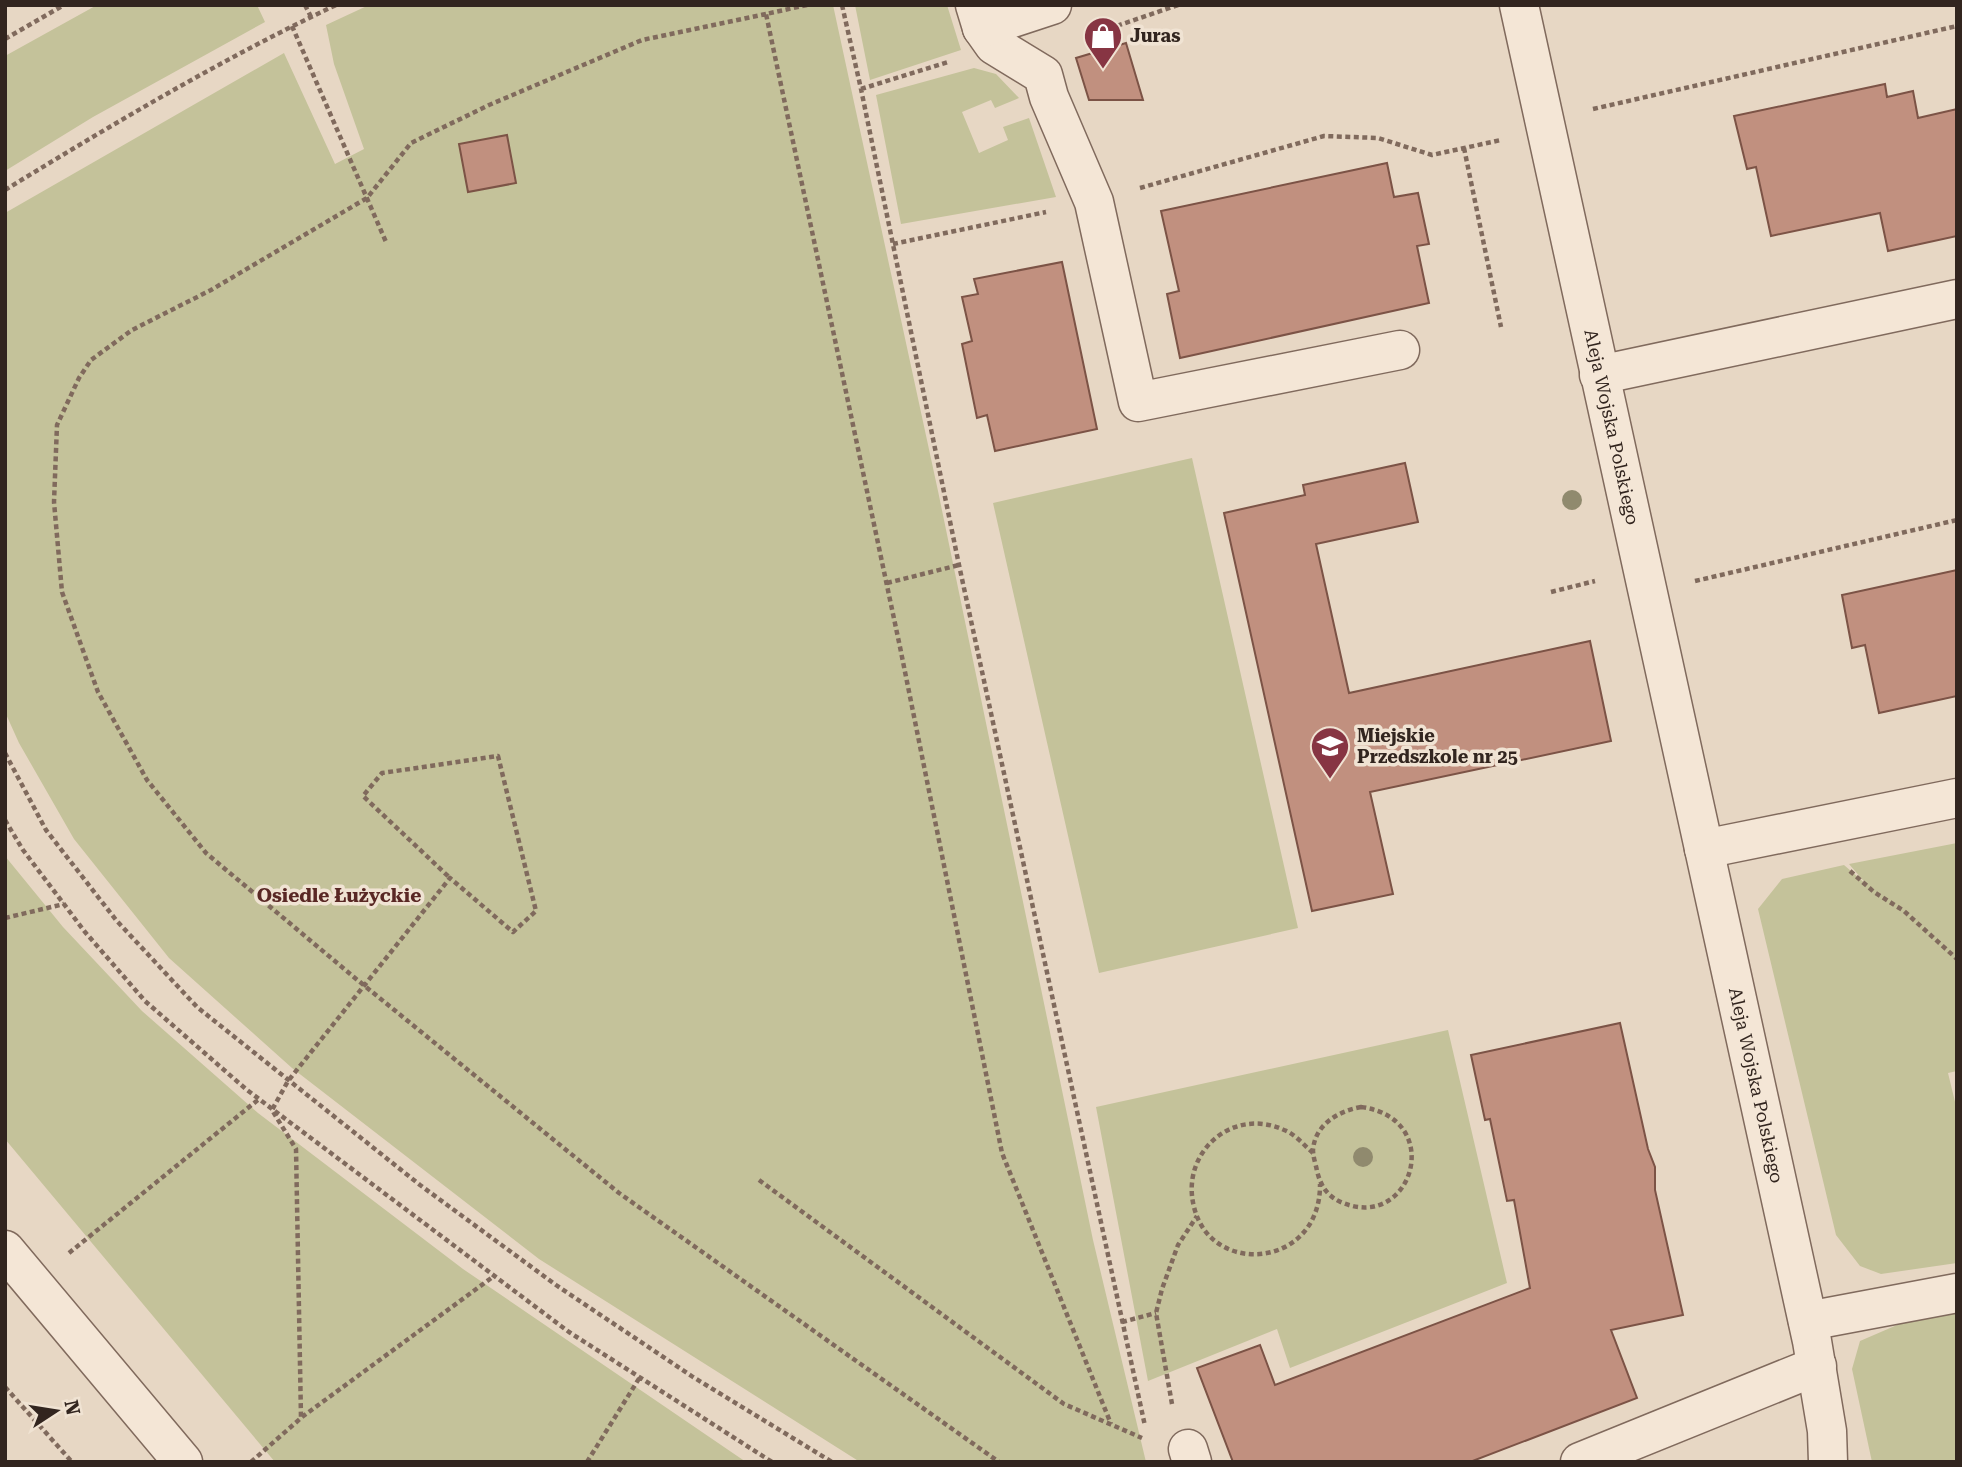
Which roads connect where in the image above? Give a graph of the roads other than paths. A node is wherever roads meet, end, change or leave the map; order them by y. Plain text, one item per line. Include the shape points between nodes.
1 (1052, 5) edge
2 (1519, 5) edge
3 (979, 16) edge
4 (1957, 299) edge
5 (1400, 350) dead end
6 (1599, 375) junction
7 (1957, 798) edge
8 (1704, 849) junction
9 (5, 1250) edge
10 (1957, 1293) edge
11 (1808, 1321) junction
12 (1816, 1366) junction
13 (183, 1462) edge
14 (1580, 1462) edge
15 (1828, 1462) edge

1 - 3 street
2 - 6 street, Aleja Wojska Polskiego
3 - 5 street via 994,45 1043,75 1094,202 1138,402
4 - 6 street
6 - 8 street, Aleja Wojska Polskiego
7 - 8 street
8 - 11 street, Aleja Wojska Polskiego
9 - 13 street
10 - 11 street
11 - 12 street, Aleja Wojska Polskiego
12 - 14 street
12 - 15 street, Aleja Wojska Polskiego

